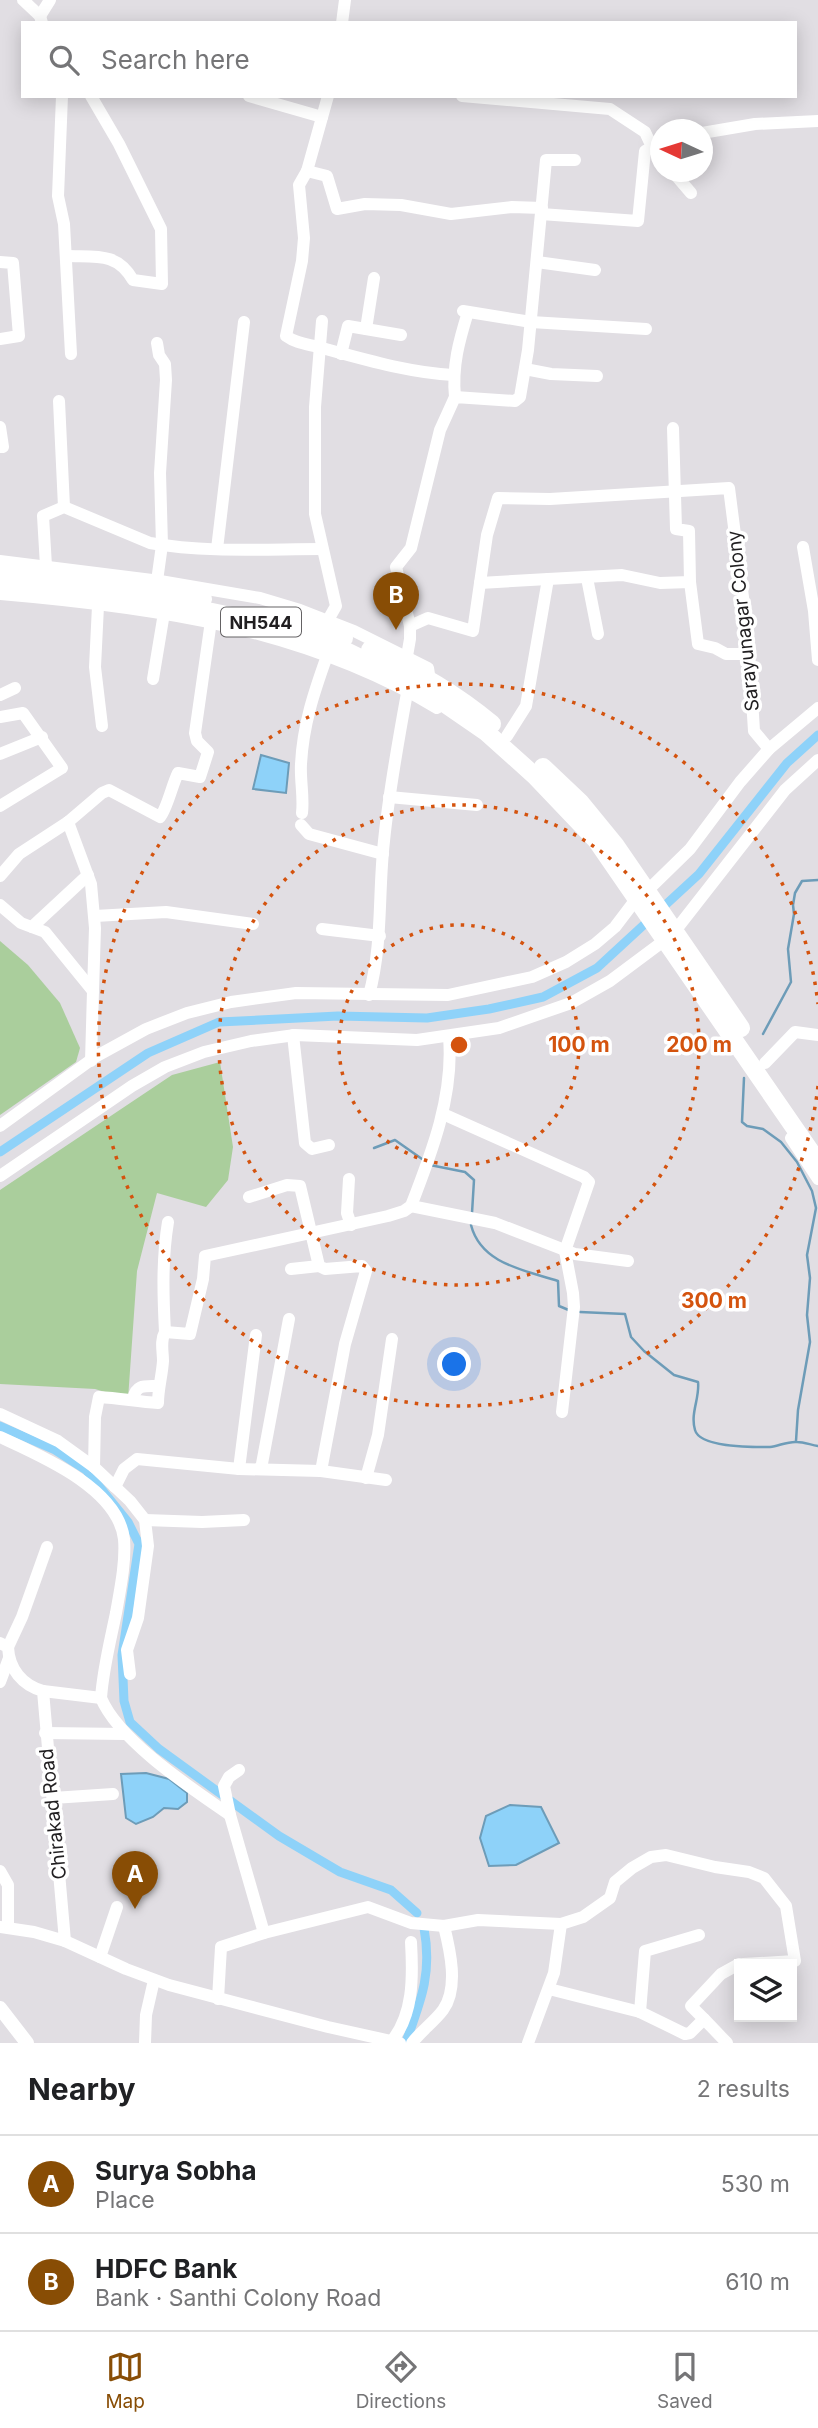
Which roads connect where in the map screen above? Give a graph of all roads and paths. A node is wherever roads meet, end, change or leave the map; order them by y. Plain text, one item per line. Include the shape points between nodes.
1 (23, 0) edge
2 (50, 0) edge
3 (345, 0) edge
4 (41, 19) edge
5 (342, 21) edge
6 (62, 98) edge
7 (92, 98) edge
8 (256, 98) edge
9 (327, 98) edge
10 (483, 98) edge
11 (321, 117) junction
12 (818, 121) edge
13 (713, 131) edge
14 (650, 139) edge
15 (650, 150) edge
16 (576, 160) dead end
17 (307, 171) junction
18 (682, 182) edge
19 (691, 193) dead end
20 (542, 211) junction
21 (67, 257) junction
22 (0, 262) edge
23 (537, 262) junction
24 (594, 270) dead end
25 (374, 278) dead end
26 (322, 321) dead end
27 (531, 321) junction
28 (244, 322) dead end
29 (366, 329) junction
30 (646, 329) dead end
31 (401, 335) dead end
32 (0, 339) edge
33 (157, 343) dead end
34 (320, 347) junction
35 (71, 354) dead end
36 (341, 354) junction
37 (525, 369) junction
38 (453, 375) junction
39 (597, 376) dead end
40 (455, 397) junction
41 (59, 401) dead end
42 (0, 427) edge
43 (673, 428) dead end
44 (0, 447) edge
45 (675, 492) junction
46 (64, 507) junction
47 (162, 545) junction
48 (803, 547) dead end
49 (217, 549) junction
50 (322, 549) junction
51 (0, 561) edge
52 (46, 566) junction
53 (0, 570) edge
54 (587, 578) junction
55 (548, 579) junction
56 (157, 581) junction
57 (690, 582) junction
58 (0, 583) edge
59 (480, 583) junction
60 (0, 594) edge
61 (98, 606) junction
62 (164, 613) junction
63 (328, 620) junction
64 (211, 621) junction
65 (408, 621) junction
66 (598, 634) dead end
67 (749, 654) junction
68 (327, 656) junction
69 (407, 656) junction
70 (818, 660) edge
71 (153, 679) dead end
72 (430, 681) junction
73 (15, 688) dead end
74 (407, 693) junction
75 (0, 695) edge
76 (818, 708) edge
77 (0, 717) edge
78 (102, 726) dead end
79 (42, 737) junction
80 (509, 745) junction
81 (769, 748) junction
82 (0, 754) edge
83 (818, 760) edge
84 (389, 797) junction
85 (477, 805) dead end
86 (0, 806) edge
87 (68, 822) junction
88 (383, 854) junction
89 (88, 875) junction
90 (0, 876) edge
91 (642, 895) junction
92 (0, 905) edge
93 (95, 916) junction
94 (253, 923) dead end
95 (32, 927) junction
96 (322, 929) dead end
97 (670, 935) junction
98 (380, 936) junction
99 (93, 990) junction
100 (369, 995) junction
101 (293, 1035) junction
102 (818, 1035) edge
103 (449, 1037) junction
104 (91, 1061) junction
105 (765, 1063) junction
106 (773, 1097) junction
107 (443, 1114) junction
108 (0, 1126) edge
109 (818, 1141) edge
110 (329, 1145) dead end
111 (818, 1162) edge
112 (0, 1175) edge
113 (349, 1179) dead end
114 (818, 1179) edge
115 (249, 1197) dead end
116 (411, 1206) junction
117 (168, 1222) dead end
118 (351, 1225) junction
119 (312, 1232) junction
120 (565, 1251) junction
121 (628, 1261) dead end
122 (319, 1266) junction
123 (291, 1269) dead end
124 (289, 1319) dead end
125 (165, 1332) junction
126 (256, 1335) dead end
127 (392, 1339) dead end
128 (562, 1412) dead end
129 (0, 1414) edge
130 (0, 1437) edge
131 (94, 1467) junction
132 (239, 1469) junction
133 (261, 1469) junction
134 (321, 1471) junction
135 (366, 1478) junction
136 (386, 1480) dead end
137 (115, 1487) junction
138 (145, 1520) junction
139 (244, 1520) dead end
140 (47, 1547) dead end
141 (6, 1649) edge
142 (130, 1674) dead end
143 (0, 1682) edge
144 (43, 1691) junction
145 (101, 1698) junction
146 (45, 1733) junction
147 (125, 1734) junction
148 (239, 1770) dead end
149 (113, 1794) dead end
150 (53, 1798) junction
151 (230, 1815) junction
152 (0, 1871) edge
153 (117, 1907) dead end
154 (561, 1924) junction
155 (444, 1926) junction
156 (4, 1927) edge
157 (264, 1933) junction
158 (699, 1935) dead end
159 (65, 1941) junction
160 (411, 1942) dead end
161 (100, 1957) junction
162 (795, 1959) edge
163 (734, 1968) edge
164 (154, 1980) junction
165 (548, 1989) junction
166 (218, 1999) junction
167 (0, 2008) edge
168 (640, 2012) junction
169 (704, 2019) junction
170 (395, 2042) edge
171 (27, 2043) edge
172 (145, 2043) edge
173 (412, 2043) edge
174 (528, 2043) edge
175 (727, 2043) edge

1 - 4 street
2 - 4 street
3 - 5 street
6 - 21 street via 58,195
7 - 21 street via 161,229 162,284 133,280 125,267 110,258
8 - 11 street
9 - 11 street
10 - 14 street via 610,109
11 - 17 street
12 - 13 street
15 - 20 street via 645,150 638,221
16 - 20 street via 546,160
17 - 20 street via 327,176 337,209 365,204 451,214 512,207
17 - 34 street via 299,185 302,261 285,333 294,342
18 - 19 street
20 - 23 street
21 - 35 street
22 - 32 street via 13,263 19,336
23 - 24 street
23 - 27 street
25 - 29 street
26 - 34 street
27 - 30 street
27 - 37 street
27 - 38 street via 466,312
28 - 49 street
29 - 31 street
29 - 36 street via 348,326
33 - 47 street via 166,380 160,473
34 - 36 street
34 - 50 street via 314,514
36 - 38 street
37 - 39 street
37 - 40 street via 520,397 515,401
38 - 40 street
40 - 65 street via 440,430 411,548 396,567
41 - 46 street
42 - 44 street
43 - 45 street
45 - 57 street via 676,529 689,531
45 - 59 street via 498,498
45 - 67 street, Sarayunagar Colony via 729,488
46 - 47 street
46 - 52 street via 43,516
47 - 49 street
47 - 56 street
48 - 70 street
49 - 50 street
50 - 63 street via 336,606
51 - 52 street
52 - 56 street
53 - 72 highway, NH544 via 120,584 249,607 317,626
54 - 55 street
54 - 57 street via 622,575 660,583
54 - 66 street
55 - 59 street
55 - 80 street via 526,706
56 - 63 street via 260,598
57 - 67 street via 698,644 726,654
58 - 80 highway, NH544 via 193,608 289,630 414,684
59 - 65 street via 473,631 428,618
60 - 61 street
61 - 62 street
61 - 78 street via 95,667
62 - 64 street
62 - 71 street
63 - 69 street
64 - 68 street
64 - 87 street via 195,733 208,752 200,777 178,773 160,817 109,790
65 - 69 street
67 - 81 street, Sarayunagar Colony via 754,731
68 - 74 street
68 - 88 street via 303,727 301,819 309,834
69 - 72 street via 428,668
72 - 80 highway, NH544 via 472,707
73 - 75 street
74 - 80 street via 496,749
74 - 84 street
76 - 81 street
77 - 79 street via 23,713
79 - 82 street
79 - 86 street via 62,768
80 - 91 highway, NH544 via 580,802 616,846
81 - 91 street via 690,849
83 - 97 street via 785,790
84 - 85 street
84 - 88 street
87 - 89 street
87 - 90 street via 19,855
88 - 98 street
89 - 93 street
89 - 95 street
91 - 97 highway, NH544
91 - 100 street via 595,944 532,977 448,995
92 - 95 street
93 - 94 street via 166,912
93 - 99 street
95 - 99 street via 44,932
96 - 98 street
97 - 103 street via 610,981 572,1003 499,1028
97 - 105 highway, NH544
97 - 106 highway, NH544
98 - 100 street
99 - 104 street
100 - 104 street via 296,993 231,1002 146,1029
101 - 103 street
101 - 110 street via 305,1143 312,1149
101 - 112 street via 204,1052 165,1067
102 - 105 street via 795,1032
103 - 107 street via 451,1061
104 - 108 street
105 - 109 highway, NH544
106 - 111 highway, NH544
106 - 114 street via 788,1133
107 - 116 street
107 - 120 street via 589,1182
113 - 118 street
115 - 119 street via 298,1184
116 - 118 street
116 - 120 street via 495,1223
117 - 125 street
118 - 119 street
119 - 122 street
119 - 125 street via 205,1256 191,1334
120 - 121 street
120 - 128 street via 574,1307
122 - 123 street
122 - 134 street via 362,1266 366,1271 345,1344
124 - 133 street
125 - 131 street via 158,1403 99,1397
126 - 132 street
127 - 135 street via 378,1436
129 - 131 street via 58,1441
130 - 145 street via 79,1479 104,1499 117,1518 124,1538 122,1567
131 - 137 street
132 - 133 street
132 - 137 street via 136,1459 124,1469
133 - 134 street
134 - 135 street
135 - 136 street
137 - 138 street
138 - 139 street
138 - 142 street via 147,1558 138,1618 127,1650
140 - 141 street
141 - 143 street
141 - 144 street via 20,1680
144 - 145 street
144 - 146 street, Chirakad Road
145 - 147 street
146 - 147 street
146 - 150 street, Chirakad Road
147 - 151 street
148 - 151 street via 224,1786
149 - 150 street
150 - 159 street, Chirakad Road
151 - 157 street
152 - 156 street via 8,1885
153 - 161 street
154 - 155 street via 478,1920
154 - 162 street via 583,1917 610,1898 615,1882 632,1868 666,1855 764,1878 786,1906
154 - 165 street
155 - 157 street via 411,1923 368,1907
155 - 173 street via 450,1956 449,1995 444,2008
156 - 159 street
157 - 166 street via 221,1947
158 - 168 street via 645,1951
159 - 161 street
160 - 170 street via 411,1996
161 - 164 street
163 - 169 street via 721,1974 691,2006
164 - 166 street
164 - 172 street
165 - 168 street
165 - 174 street
166 - 170 street
167 - 171 main road
168 - 169 street via 684,2034
169 - 175 street

